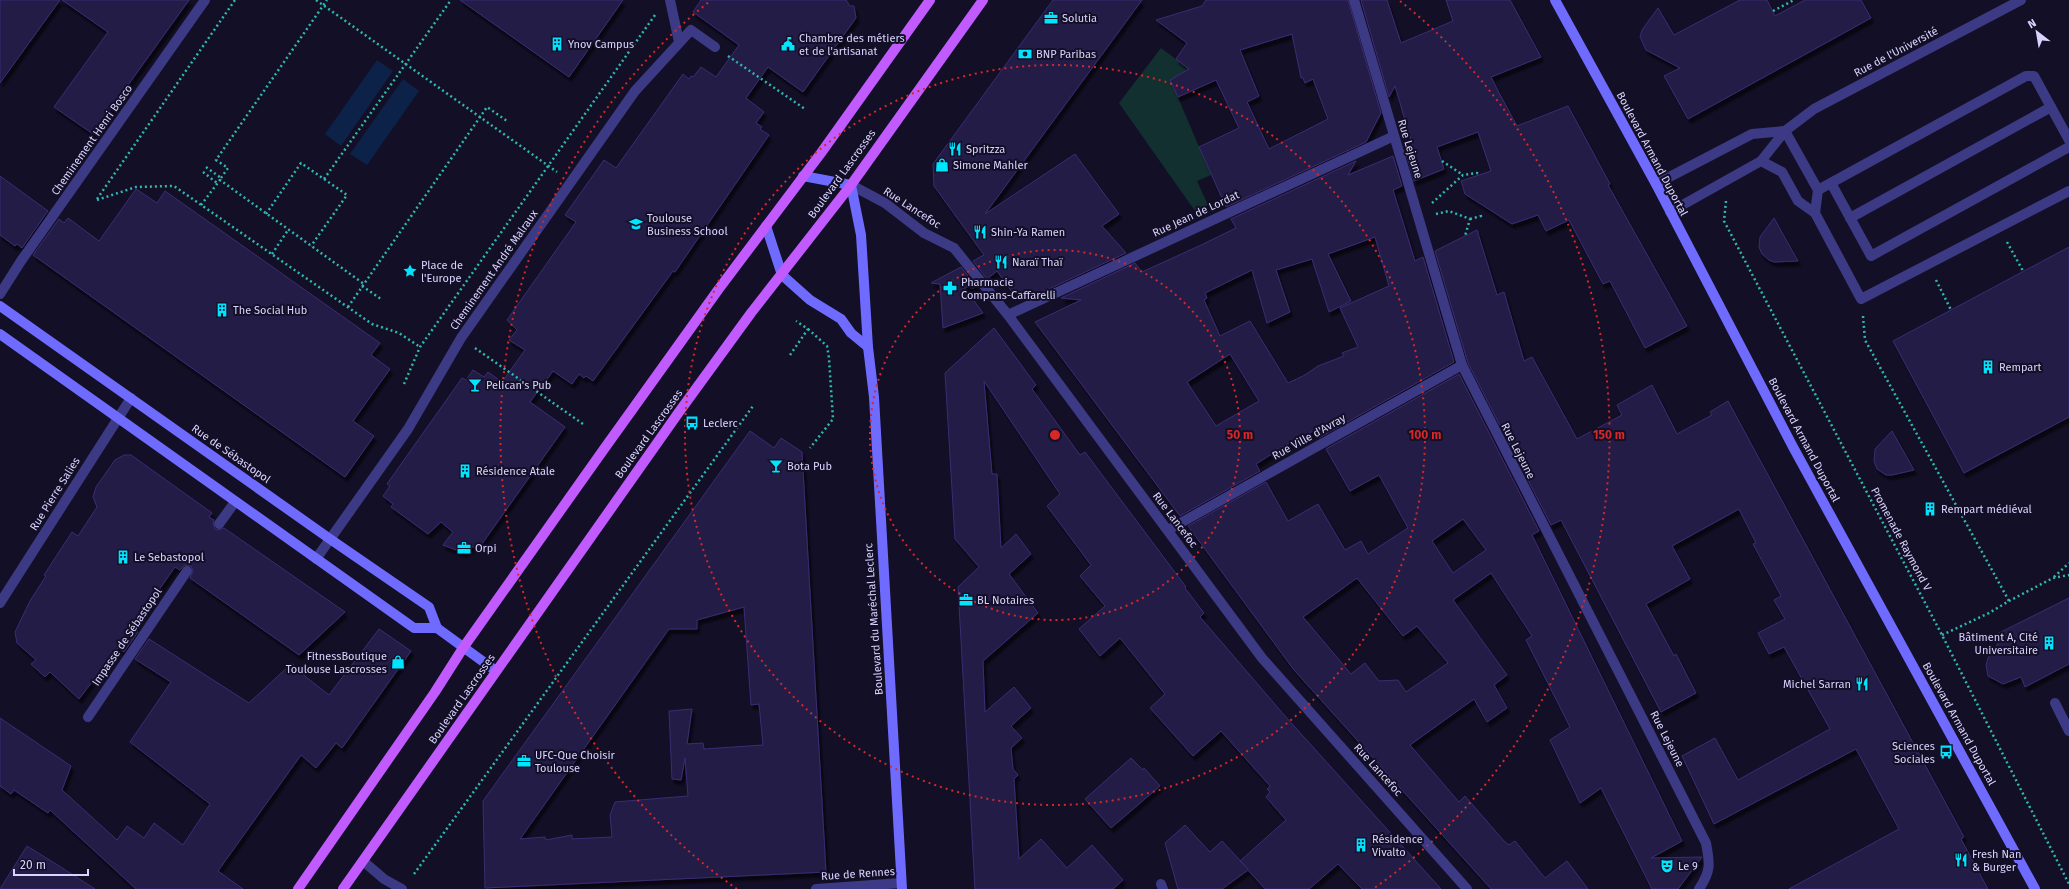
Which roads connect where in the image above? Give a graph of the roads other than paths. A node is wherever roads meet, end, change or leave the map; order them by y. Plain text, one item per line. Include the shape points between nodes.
1 (205, 0) edge
2 (670, 0) edge
3 (930, 0) edge
4 (983, 0) edge
5 (1354, 0) edge
6 (1555, 0) edge
7 (2022, 0) edge
8 (679, 42) junction
9 (715, 47) road end
10 (2051, 107) junction
11 (1785, 130) junction
12 (1394, 136) junction
13 (2069, 140) edge
14 (2069, 147) edge
15 (1761, 161) junction
16 (803, 176) junction
17 (1831, 183) junction
18 (1656, 184) junction
19 (851, 185) junction
20 (1818, 190) junction
21 (2069, 191) edge
22 (1670, 212) junction
23 (1815, 213) junction
24 (1850, 218) junction
25 (766, 226) junction
26 (782, 275) junction
27 (0, 294) edge
28 (0, 306) edge
29 (1008, 315) junction
30 (0, 334) edge
31 (868, 347) junction
32 (1462, 365) junction
33 (131, 398) junction
34 (118, 418) junction
35 (235, 502) junction
36 (219, 524) dead end
37 (1168, 530) junction
38 (330, 539) junction
39 (316, 560) junction
40 (187, 571) dead end
41 (0, 603) edge
42 (437, 628) junction
43 (463, 648) junction
44 (496, 671) junction
45 (2055, 703) dead end
46 (88, 717) dead end
47 (2069, 731) edge
48 (363, 861) junction
49 (902, 886) edge
50 (298, 889) edge
51 (343, 889) edge
52 (402, 889) edge
53 (816, 889) edge
54 (1467, 889) edge
55 (1699, 889) edge
56 (2035, 889) edge

1 - 27 street, Cheminement Henri Bosco
2 - 8 street
3 - 16 main road
4 - 19 main road, Boulevard Lascrosses
5 - 12 street, Rue Lejeune
6 - 18 street, Boulevard Armand Duportal
7 - 11 street, Rue de l'Université via 1814,109
8 - 9 street, Cheminement André Malraux via 691,30
8 - 38 street, Cheminement André Malraux via 635,91 461,338 408,429
10 - 13 street
10 - 17 street via 2034,76 2026,76
10 - 24 street
11 - 15 street, Rue de l'Université
11 - 18 street, Rue de l'Université via 1752,134
11 - 20 street
12 - 29 street, Rue Jean de Lordat
12 - 32 street, Rue Lejeune
14 - 24 street via 1871,256
15 - 22 street, Rue de l'Université
15 - 23 street via 1782,172 1798,201
16 - 19 street
16 - 25 main road
17 - 20 street
17 - 24 street
18 - 22 street, Boulevard Armand Duportal
19 - 26 main road, Boulevard Lascrosses
19 - 29 street, Rue Lancefoc via 885,204 924,233 954,248
19 - 31 street, Boulevard du Maréchal Leclerc via 861,235
20 - 23 street
21 - 23 street via 1861,300
22 - 56 street, Boulevard Armand Duportal via 1793,447
25 - 26 street
25 - 43 main road
26 - 31 street via 810,300 841,319 851,333
26 - 44 main road, Boulevard Lascrosses via 679,412
28 - 33 street, Rue de Sébastopol
29 - 37 street, Rue Lancefoc
30 - 34 street
31 - 49 street, Boulevard du Maréchal Leclerc via 874,397
32 - 37 street, Rue Ville d'Avray
32 - 55 street, Rue Lejeune via 1706,843 1710,863 1707,877
33 - 34 street, Rue Pierre Salies
33 - 38 street, Rue de Sébastopol
34 - 35 street
34 - 41 street, Rue Pierre Salies
35 - 36 street
35 - 39 street
37 - 54 street, Rue Lancefoc via 1262,658
38 - 39 street, Cheminement André Malraux
38 - 42 street, Rue de Sébastopol via 429,607
39 - 42 street via 414,628
40 - 46 street, Impasse de Sébastopol
42 - 43 street
43 - 44 street
43 - 50 main road via 436,692
44 - 48 main road, Boulevard Lascrosses
45 - 47 street
48 - 51 main road, Boulevard Lascrosses
48 - 52 street via 384,879
49 - 53 street, Rue de Rennes

